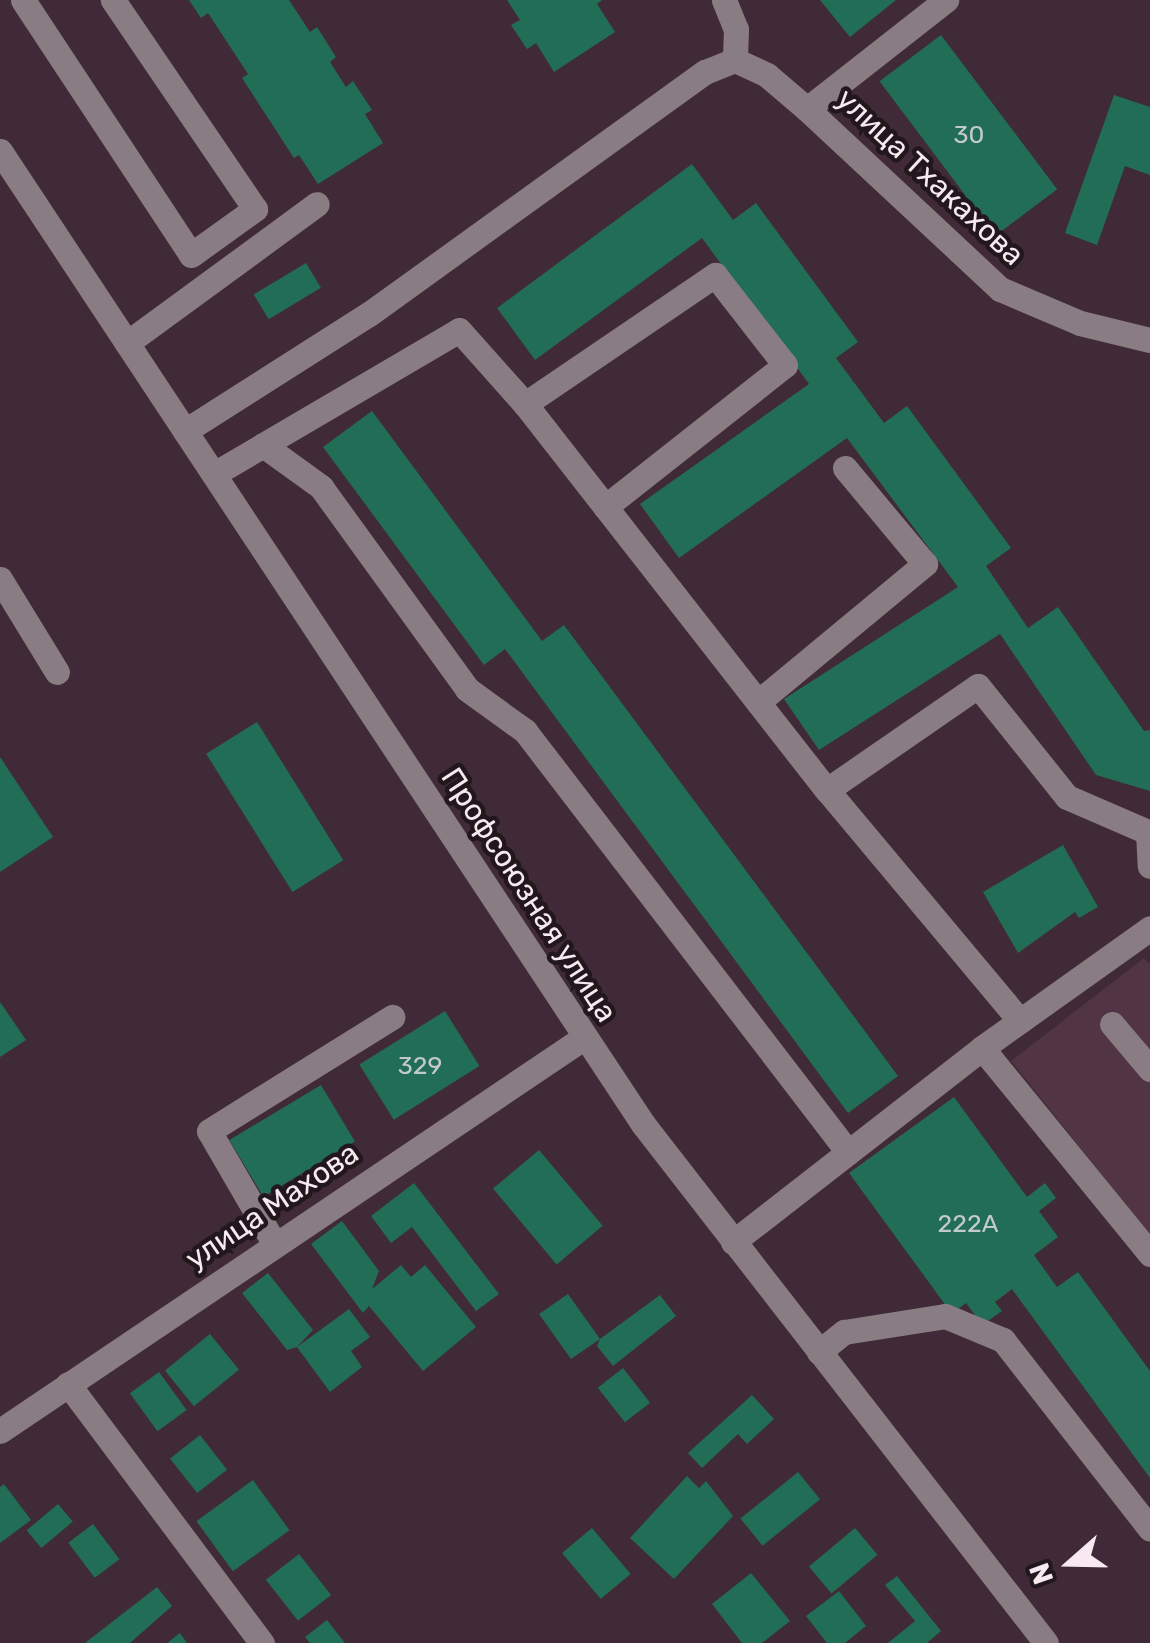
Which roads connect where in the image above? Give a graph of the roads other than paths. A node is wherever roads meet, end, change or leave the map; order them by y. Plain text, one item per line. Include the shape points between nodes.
1 (23, 0) edge
2 (112, 0) edge
3 (724, 0) edge
4 (946, 0) edge
5 (735, 60) junction
6 (808, 109) junction
7 (0, 151) edge
8 (10, 191) edge
9 (316, 204) dead end
10 (1150, 340) edge
11 (127, 342) junction
12 (525, 404) junction
13 (186, 431) junction
14 (264, 445) junction
15 (845, 468) dead end
16 (214, 474) junction
17 (605, 506) junction
18 (0, 579) edge
19 (57, 672) dead end
20 (758, 702) junction
21 (827, 790) junction
22 (1150, 866) edge
23 (1150, 928) edge
24 (392, 1017) dead end
25 (1020, 1021) junction
26 (1112, 1024) dead end
27 (583, 1038) junction
28 (982, 1048) junction
29 (1150, 1069) edge
30 (848, 1152) junction
31 (732, 1242) junction
32 (274, 1243) junction
33 (1150, 1254) edge
34 (819, 1352) junction
35 (68, 1384) junction
36 (0, 1431) edge
37 (1150, 1528) edge
38 (262, 1643) edge
39 (1046, 1643) edge

1 - 2 street via 191,255 255,209
3 - 5 street via 736,29
4 - 6 street
5 - 6 street, улица Тхакахова
5 - 13 street via 705,72 369,314
6 - 10 street, улица Тхакахова via 1000,289 1080,324
7 - 8 street, Профсоюзная улица
8 - 11 street, Профсоюзная улица
9 - 11 street
11 - 13 street, Профсоюзная улица
12 - 14 street via 460,330
12 - 17 street
12 - 17 street via 715,275 785,365
13 - 16 street, Профсоюзная улица
14 - 16 street
14 - 30 street via 321,486 467,688 525,730
15 - 20 street via 925,564
16 - 27 street, Профсоюзная улица
17 - 20 street
18 - 19 street
20 - 21 street
21 - 22 street via 978,686 1068,798 1148,832
21 - 25 street
23 - 25 street
24 - 32 street via 209,1131
25 - 28 street
26 - 29 street
27 - 31 street, Профсоюзная улица
27 - 32 street, улица Махова
28 - 30 street
28 - 33 street
30 - 31 street
31 - 34 street, Профсоюзная улица
32 - 35 street, улица Махова
34 - 37 street via 844,1332 944,1316 1004,1340
34 - 39 street, Профсоюзная улица
35 - 36 street, улица Махова
35 - 38 street

